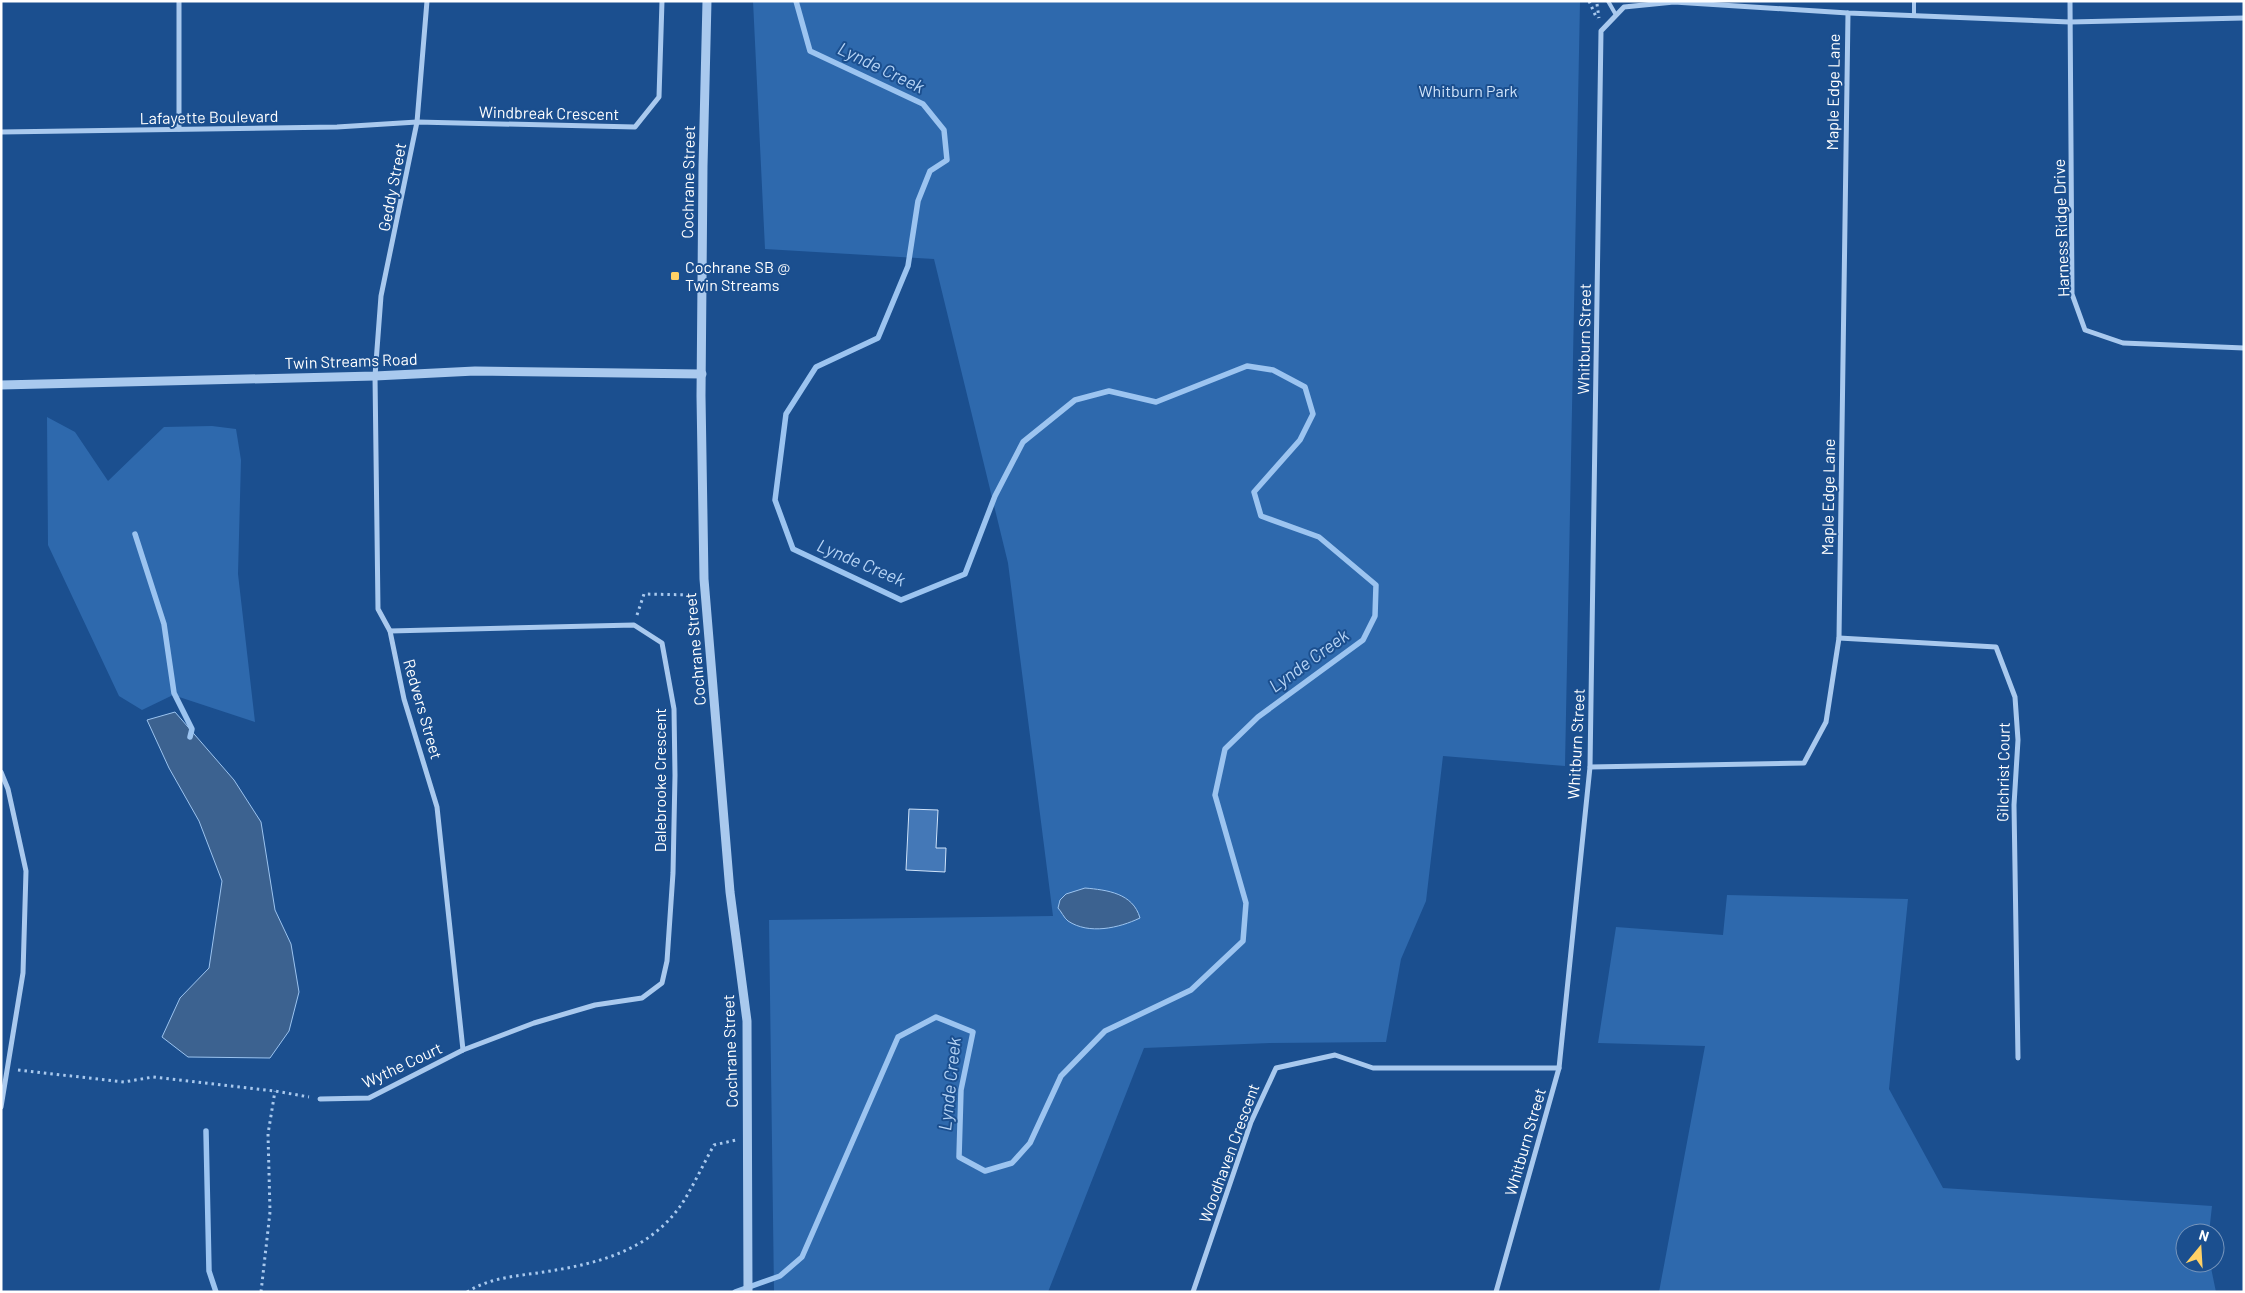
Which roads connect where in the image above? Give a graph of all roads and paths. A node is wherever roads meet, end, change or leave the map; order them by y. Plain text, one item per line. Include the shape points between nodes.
1 (179, 1) edge
2 (427, 1) edge
3 (662, 1) edge
4 (707, 1) edge
5 (1590, 1) edge
6 (1608, 1) edge
7 (1914, 1) edge
8 (2070, 1) edge
9 (1738, 4) edge
10 (1848, 13) junction
11 (1616, 15) junction
12 (1914, 15) junction
13 (2244, 18) edge
14 (2070, 22) junction
15 (1601, 31) junction
16 (417, 122) junction
17 (179, 129) junction
18 (1, 132) edge
19 (2244, 348) edge
20 (702, 374) junction
21 (375, 376) junction
22 (1, 385) edge
23 (706, 595) junction
24 (634, 625) junction
25 (390, 631) junction
26 (1839, 638) junction
27 (1590, 767) junction
28 (1, 772) edge
29 (463, 1050) junction
30 (2018, 1058) dead end
31 (1559, 1068) junction
32 (8, 1069) junction
33 (275, 1091) junction
34 (320, 1099) joint
35 (1, 1106) edge
36 (748, 1137) junction
37 (261, 1292) edge
38 (468, 1292) edge
39 (748, 1292) edge
40 (1193, 1292) edge
41 (1496, 1292) edge

1 - 17 street
2 - 16 street, Geddy Street
3 - 16 street, Windbreak Crescent via 659,98 635,127
4 - 20 street, Cochrane Street
5 - 15 path
6 - 11 lane
7 - 12 lane
8 - 14 street
9 - 10 street
9 - 11 street via 1674,2 1624,7
10 - 12 street
10 - 26 street, Maple Edge Lane
11 - 15 street
12 - 14 street
13 - 14 street
14 - 19 street, Harness Ridge Drive via 2072,294 2085,330 2123,343
15 - 27 street, Whitburn Street
16 - 17 street, Lafayette Boulevard via 337,127
16 - 21 street, Geddy Street via 382,296
17 - 18 street, Lafayette Boulevard
20 - 21 street, Twin Streams Road via 475,371
20 - 23 street, Cochrane Street
21 - 22 street, Twin Streams Road
21 - 25 street, Redvers Street via 378,609
23 - 24 path via 644,594
23 - 36 street, Cochrane Street via 730,892 748,1022
24 - 25 street
24 - 29 street, Dalebrooke Crescent via 662,643 674,708 673,873 667,961 662,983 642,998 577,1010
25 - 29 street, Redvers Street via 404,699 437,807
26 - 27 street, Maple Edge Lane via 1826,722 1804,762
26 - 30 street, Gilchrist Court via 1996,647 2015,697 2018,740 2014,805
27 - 31 street, Whitburn Street
28 - 32 street via 8,789 26,871 22,973
29 - 34 street, Wythe Court via 369,1098
31 - 40 street, Woodhaven Crescent via 1373,1068 1335,1054 1276,1068 1251,1122
31 - 41 street, Whitburn Street
32 - 33 path via 124,1082 153,1078
32 - 35 street
33 - 34 path
33 - 37 path via 268,1134 270,1212
36 - 38 path via 714,1145 684,1199 663,1228 637,1246 589,1264 502,1277
36 - 39 street, Cochrane Street

